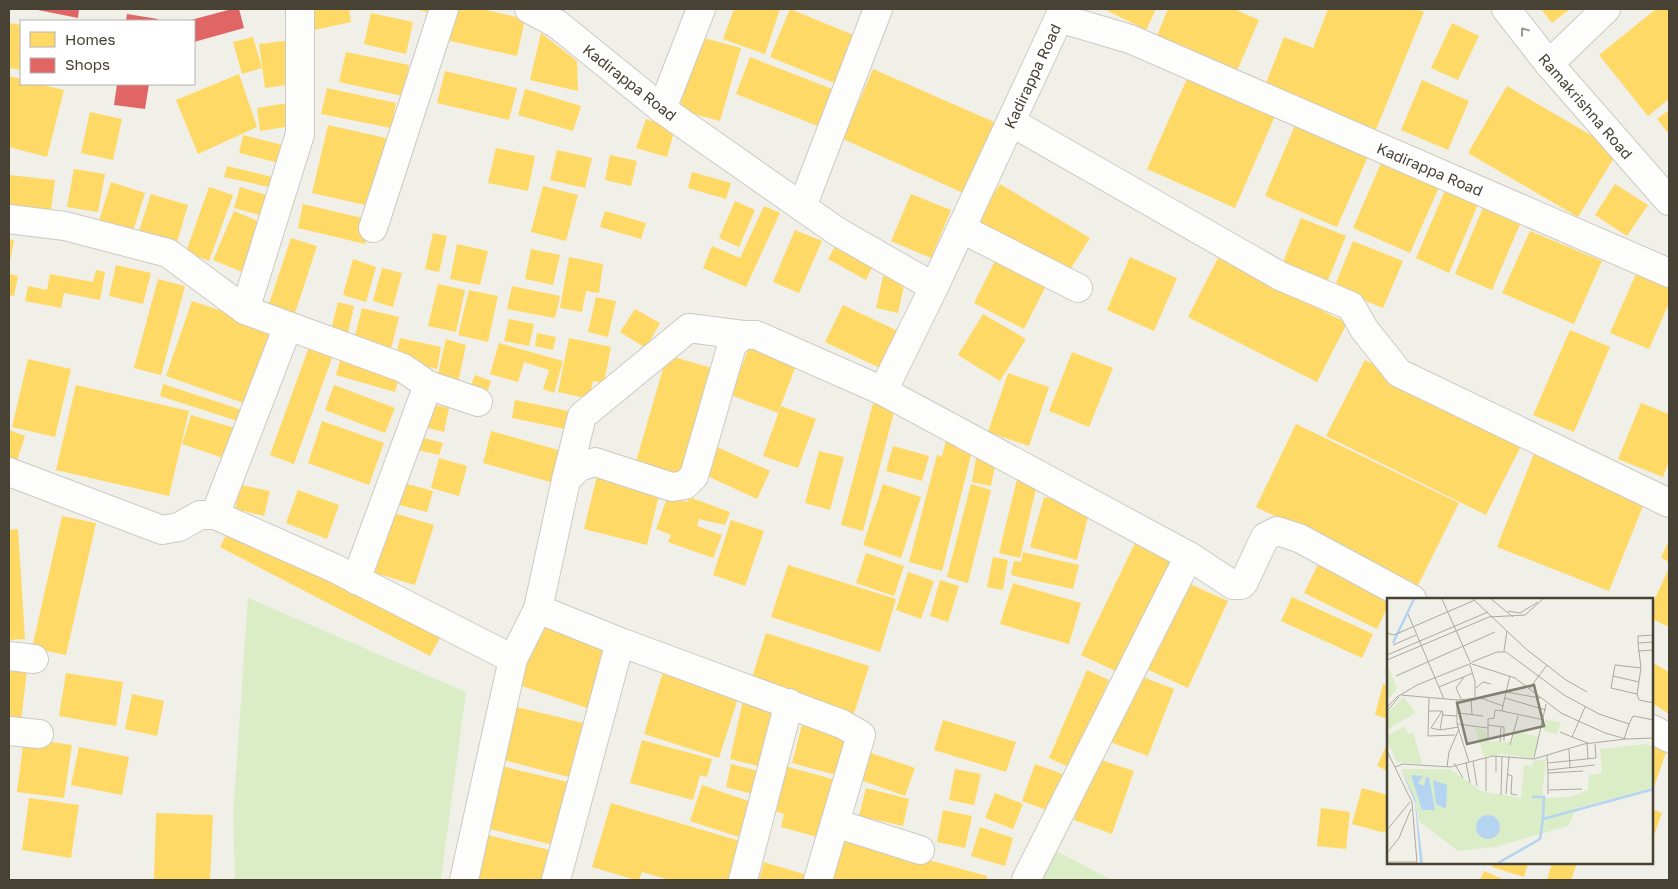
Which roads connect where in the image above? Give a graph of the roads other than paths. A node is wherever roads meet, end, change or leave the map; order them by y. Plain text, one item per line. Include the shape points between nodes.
1 (300, 9) edge
2 (444, 9) edge
3 (701, 9) edge
4 (878, 9) edge
5 (1506, 9) edge
6 (1606, 9) edge
7 (538, 11) edge
8 (1062, 13) edge
9 (1549, 64) junction
10 (662, 109) junction
11 (1011, 122) junction
12 (1669, 201) edge
13 (802, 207) junction
14 (9, 219) edge
15 (373, 228) dead end
16 (962, 229) junction
17 (1669, 273) edge
18 (934, 287) junction
19 (1078, 288) dead end
20 (245, 310) junction
21 (288, 326) junction
22 (743, 335) junction
23 (428, 385) junction
24 (883, 391) junction
25 (478, 402) dead end
26 (9, 472) edge
27 (566, 480) junction
28 (1669, 503) edge
29 (215, 515) junction
30 (1189, 556) junction
31 (356, 580) junction
32 (1410, 598) edge
33 (538, 608) junction
34 (620, 642) junction
35 (514, 659) junction
36 (789, 703) junction
37 (1653, 730) edge
38 (9, 731) edge
39 (39, 734) dead end
40 (1669, 738) edge
41 (834, 823) junction
42 (920, 850) dead end
43 (464, 880) edge
44 (556, 880) edge
45 (743, 880) edge
46 (818, 880) edge
47 (1026, 880) edge

1 - 20 street via 300,134
2 - 15 street
3 - 10 street
4 - 13 street
9 -> 5 street, Ramakrishna Road
6 - 9 street
7 - 10 street, Kadirappa Road
8 - 11 street, Kadirappa Road
8 - 17 street, Kadirappa Road via 1130,39
9 - 12 street, Ramakrishna Road
10 - 13 street, Kadirappa Road
11 - 16 street, Kadirappa Road
11 - 28 street via 1280,276 1351,306 1364,329 1399,373
13 - 18 street, Kadirappa Road via 838,232
14 - 20 street via 65,226 168,253
16 - 18 street, Kadirappa Road
16 - 19 street
18 - 24 street
20 - 21 street
21 - 23 street via 403,368
21 - 29 street
22 - 24 street via 756,335
22 - 27 street via 689,328 582,416
22 - 27 street via 732,344 694,476 685,485 672,487 595,462 579,467
23 - 25 street
23 - 31 street
24 - 30 street
26 - 29 street via 162,530 179,527 200,515
27 - 33 street
29 - 31 street
30 - 32 street via 1233,585 1241,585 1265,537 1277,531 1299,538
30 - 47 street
31 - 35 street
33 - 34 street
33 - 35 street
34 - 36 street
34 - 44 street
35 - 43 street
36 - 41 street via 861,735
36 - 45 street
37 - 40 street
38 - 39 street
41 - 42 street
41 - 46 street

